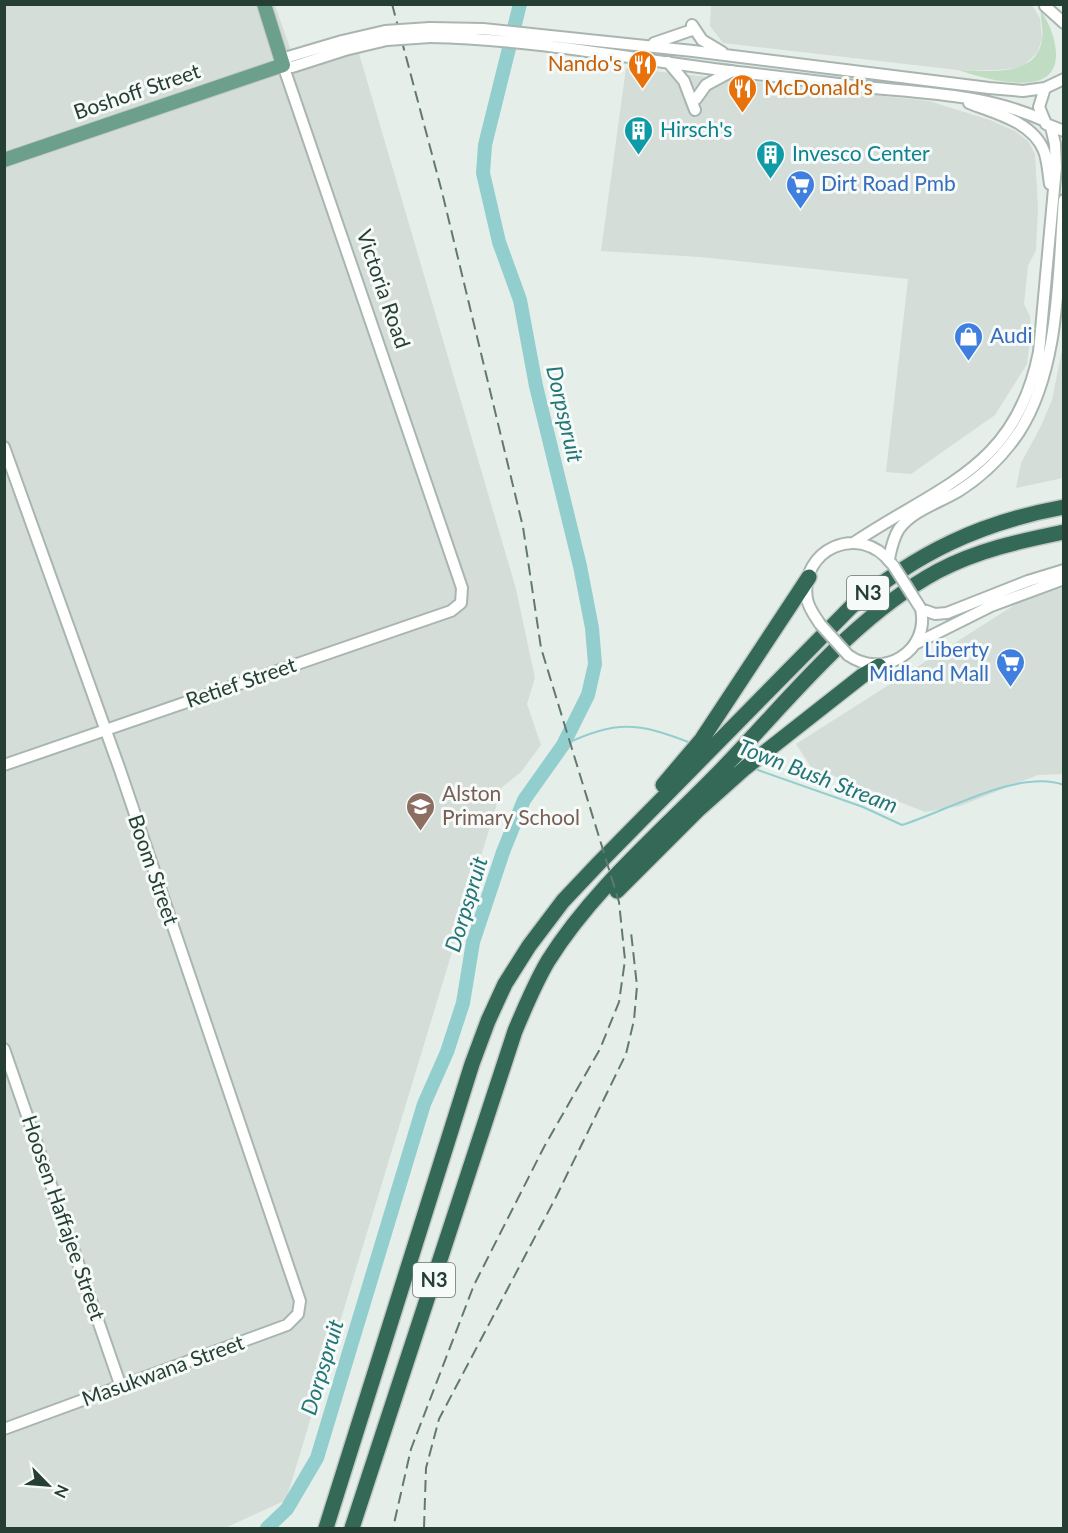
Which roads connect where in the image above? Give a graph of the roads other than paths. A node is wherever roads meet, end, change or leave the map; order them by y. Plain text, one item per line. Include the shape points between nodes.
1 (264, 4) edge
2 (1045, 6) dead end
3 (1064, 23) edge
4 (535, 39) junction
5 (639, 46) junction
6 (729, 56) junction
7 (668, 62) junction
8 (288, 63) junction
9 (732, 71) junction
10 (1064, 79) edge
11 (1045, 88) junction
12 (944, 93) junction
13 (1047, 123) junction
14 (1064, 131) edge
15 (4, 160) edge
16 (1058, 200) edge
17 (4, 447) edge
18 (1064, 507) edge
19 (1064, 532) edge
20 (855, 542) junction
21 (891, 562) junction
22 (1064, 570) edge
23 (809, 577) junction
24 (1064, 579) edge
25 (462, 588) joint
26 (921, 609) junction
27 (915, 645) junction
28 (879, 666) junction
29 (106, 730) junction
30 (704, 747) junction
31 (740, 762) junction
32 (4, 765) edge
33 (4, 1049) edge
34 (299, 1293) joint
35 (388, 1332) junction
36 (121, 1387) junction
37 (4, 1429) edge
38 (316, 1528) edge
39 (326, 1528) edge
40 (352, 1528) edge

1 - 8 main road, Victoria Road
2 - 3 street
4 - 5 street
4 - 7 street
4 - 8 street, bridge via 385,31
5 - 6 street
5 - 6 street via 665,41 692,28 707,44
6 - 11 street via 989,88
7 - 9 street
7 - 9 street via 696,104 706,85
8 - 15 main road, Boshoff Street
8 - 25 street, Victoria Road
9 - 12 street
10 - 11 street
11 - 13 street via 1039,107
12 - 13 street via 1011,107
12 - 16 street via 1012,120 1035,137 1045,153
13 - 14 street
13 - 16 street via 1056,152
16 - 20 street via 1039,352 1019,415 995,448 966,475
16 - 21 street via 1057,292 1043,377 1028,415 1013,440 987,469 907,521 895,538
17 - 29 street, Boom Street
18 - 30 highway, N3 via 996,524 934,549 888,578 851,607
19 - 31 highway, N3 via 1002,545 939,571 899,596 820,666
20 - 21 street via 874,548
20 - 23 street via 830,548
21 - 26 street, bridge
22 - 26 street via 947,613
23 - 28 street, bridge via 807,599 820,624 849,655 862,663
23 - 30 highway
24 - 27 street via 991,606
25 - 29 street, Retief Street via 461,603 451,611
26 - 27 street via 921,631
27 - 28 street
28 - 31 highway
29 - 32 street, Retief Street
29 - 34 street, Boom Street
30 - 35 highway, N3 via 625,827 598,864 563,901 505,984 472,1064
31 - 40 highway, N3 via 581,928 515,1031
33 - 36 street, Hoosen Haffajee Street
34 - 36 street, Masukwana Street via 298,1314 287,1324
35 - 38 highway via 366,1374
35 - 39 highway, N3
36 - 37 street, Masukwana Street

